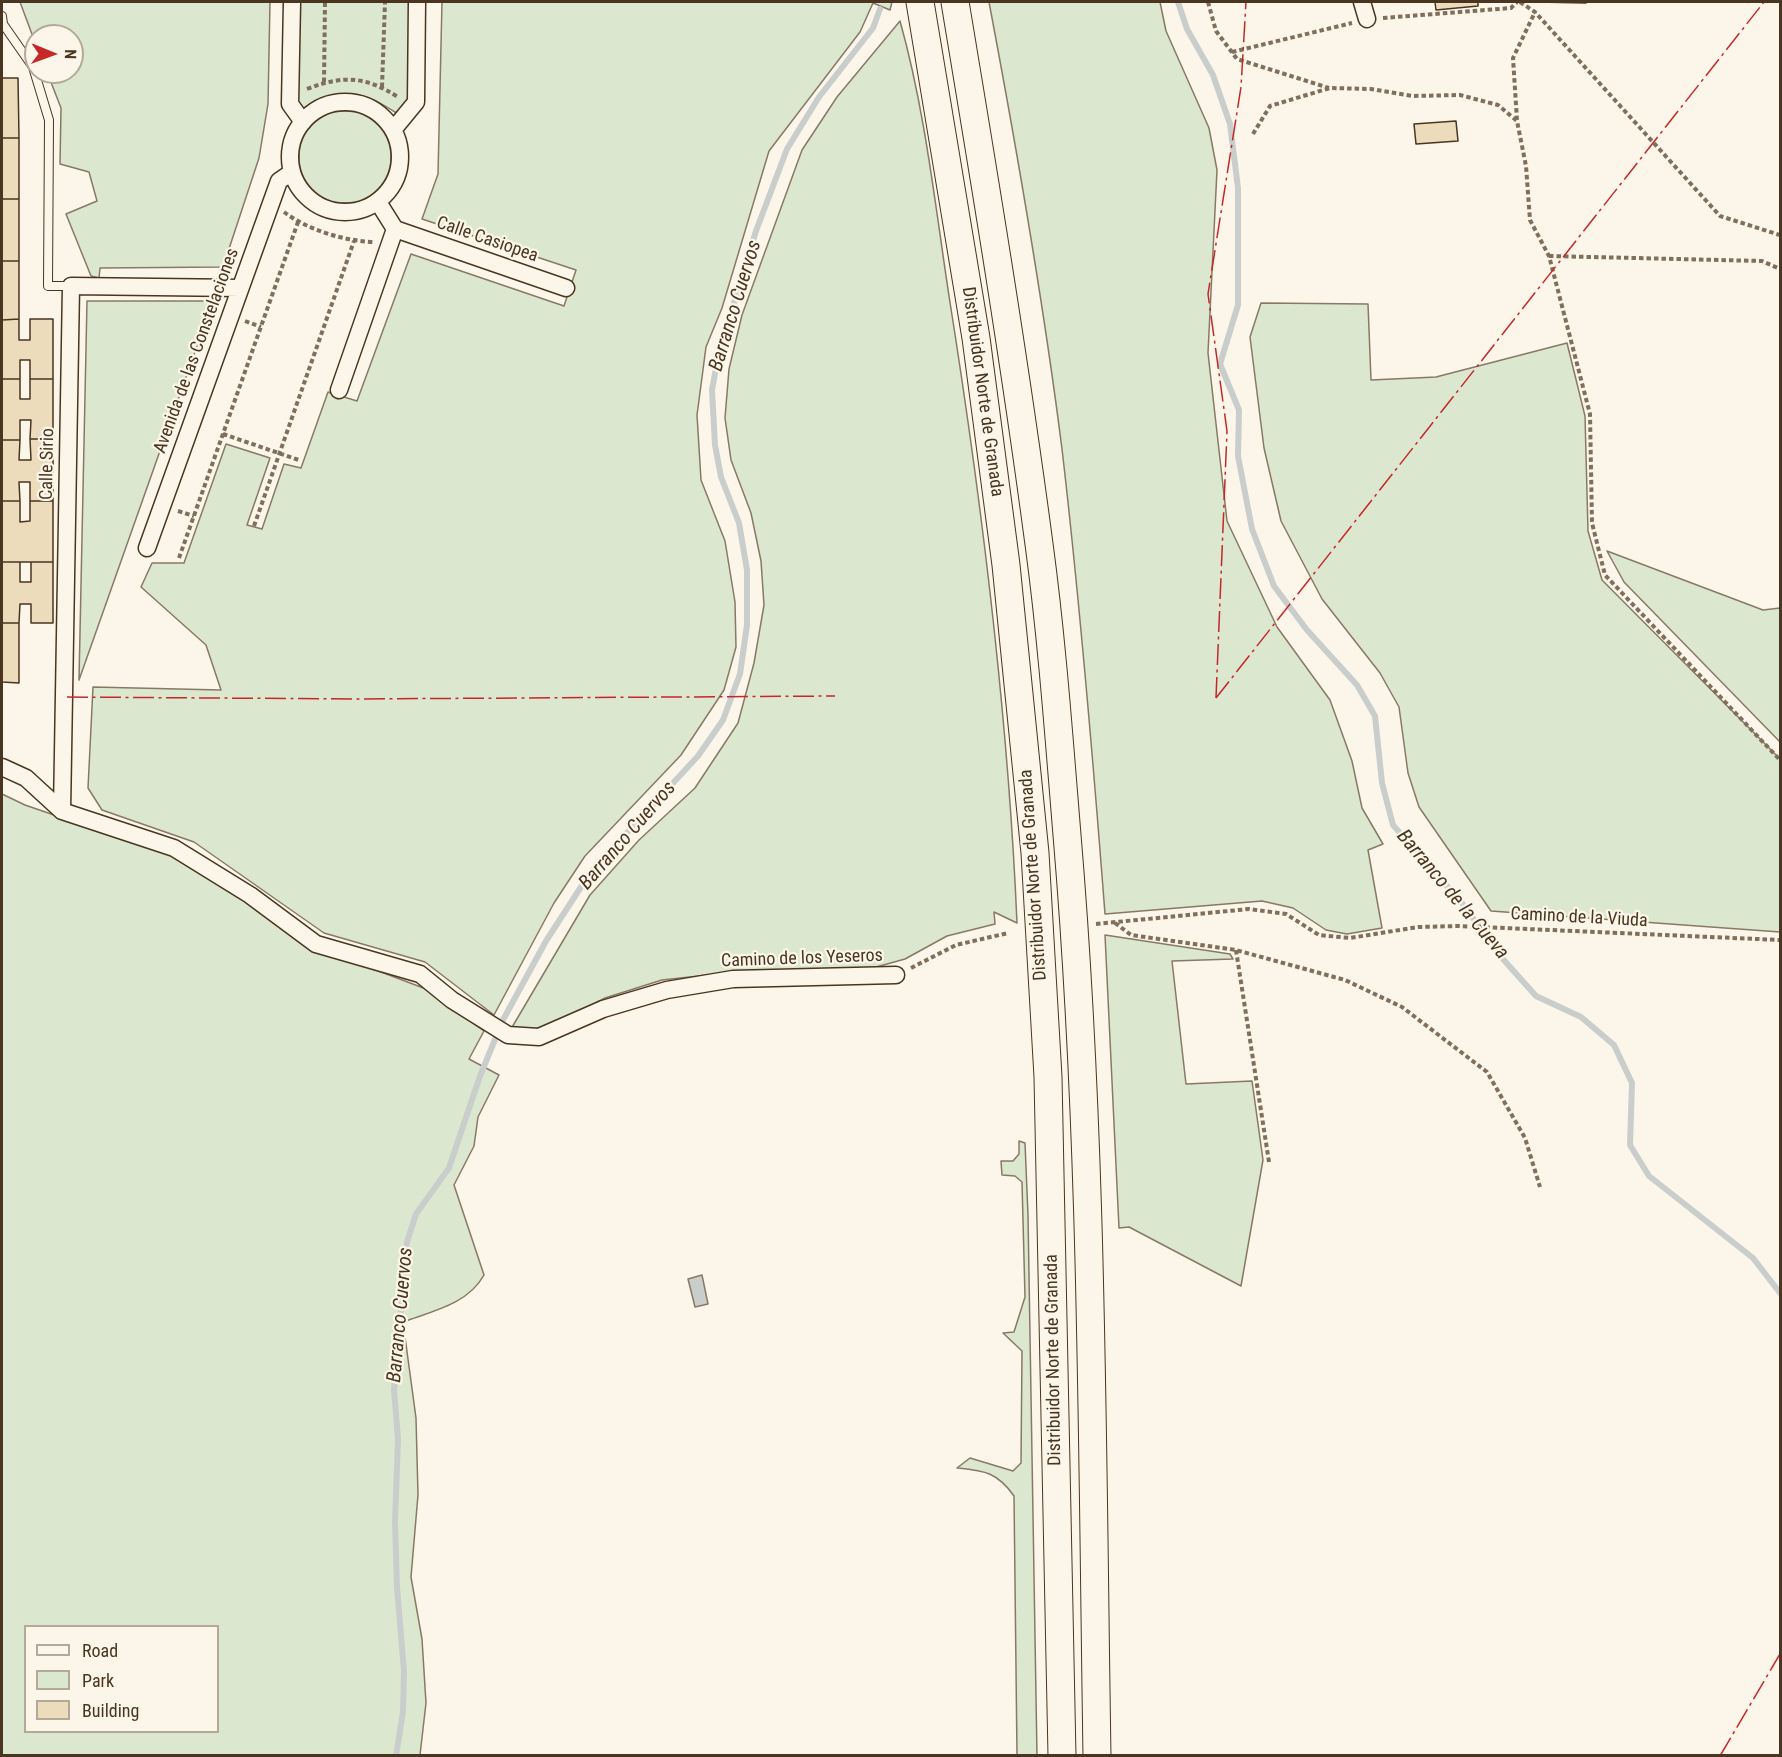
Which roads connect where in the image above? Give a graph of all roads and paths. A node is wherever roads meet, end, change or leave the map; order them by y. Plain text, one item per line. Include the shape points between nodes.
1 (292, 2) edge
2 (325, 2) edge
3 (385, 2) edge
4 (417, 2) edge
5 (920, 2) edge
6 (955, 2) edge
7 (1208, 2) edge
8 (1362, 2) edge
9 (1520, 2) edge
10 (1535, 12) junction
11 (2, 16) edge
12 (1367, 19) dead end
13 (324, 82) junction
14 (382, 87) junction
15 (1330, 88) junction
16 (300, 91) dead end
17 (407, 102) dead end
18 (1517, 121) junction
19 (303, 122) junction
20 (393, 130) junction
21 (1253, 134) dead end
22 (292, 172) junction
23 (378, 202) junction
24 (281, 209) dead end
25 (298, 222) junction
26 (395, 229) junction
27 (1780, 235) edge
28 (354, 241) junction
29 (375, 242) dead end
30 (1549, 256) junction
31 (1780, 269) edge
32 (71, 286) junction
33 (240, 288) junction
34 (566, 288) dead end
35 (242, 320) dead end
36 (261, 327) junction
37 (339, 390) dead end
38 (223, 434) junction
39 (279, 454) junction
40 (300, 460) dead end
41 (175, 510) dead end
42 (194, 516) junction
43 (254, 526) dead end
44 (147, 548) dead end
45 (178, 558) dead end
46 (1780, 760) edge
47 (2, 767) edge
48 (62, 811) junction
49 (1114, 922) junction
50 (1096, 924) dead end
51 (1008, 933) dead end
52 (1780, 940) edge
53 (1236, 950) junction
54 (896, 975) joint
55 (1269, 1162) dead end
56 (1540, 1187) dead end
57 (1062, 1755) edge
58 (1097, 1755) edge

1 - 19 street via 290,104
2 - 13 path
3 - 14 path
4 - 20 street via 416,102
5 - 57 main road, Distribuidor Norte de Granada via 976,338 1006,566 1035,853 1048,1077
6 - 58 main road, Distribuidor Norte de Granada via 1009,326 1040,549 1067,838 1083,1081
7 - 15 path via 1216,31 1238,59
8 - 12 street
9 - 10 path
10 - 18 path via 1513,58
10 - 27 path via 1720,216
11 - 32 lane via 3,24 33,67 49,120 48,286
13 - 14 path via 352,78
13 - 16 path
14 - 17 path
15 - 18 path via 1412,96 1460,95 1498,105
15 - 21 path via 1270,106
18 - 30 path via 1526,166 1530,220
19 - 20 street via 325,107 350,102 368,107
19 - 22 street via 292,146
20 - 23 street via 399,145 397,177
22 - 23 street via 300,188 327,210 362,210
22 - 33 street, Avenida de las Constelaciones via 279,181
23 - 26 street
24 - 25 path
25 - 28 path
25 - 36 path
26 - 34 street, Calle Casiopea
26 - 37 street
28 - 29 path
28 - 39 path
30 - 31 path via 1761,261
30 - 46 path via 1590,414 1592,523 1605,575
32 - 33 street
32 - 48 street, Calle Sirio
33 - 44 street, Avenida de las Constelaciones
35 - 36 path
36 - 38 path
38 - 39 path
38 - 42 path
39 - 40 path
39 - 43 path
41 - 42 path
42 - 45 path
47 - 48 street, Camino de los Yeseros via 26,778
48 - 54 street, Camino de los Yeseros via 174,848 250,895 316,944 420,974 452,1000 508,1035 539,1037 603,1009 668,990 733,979
49 - 50 path, Camino de la Viuda
49 - 52 path, Camino de la Viuda via 1249,909 1286,914 1319,935 1350,938 1418,927 1458,926
49 - 53 path via 1131,935
51 - 54 path via 956,945
53 - 55 path
53 - 56 path via 1345,980 1402,1007 1487,1072 1525,1138

